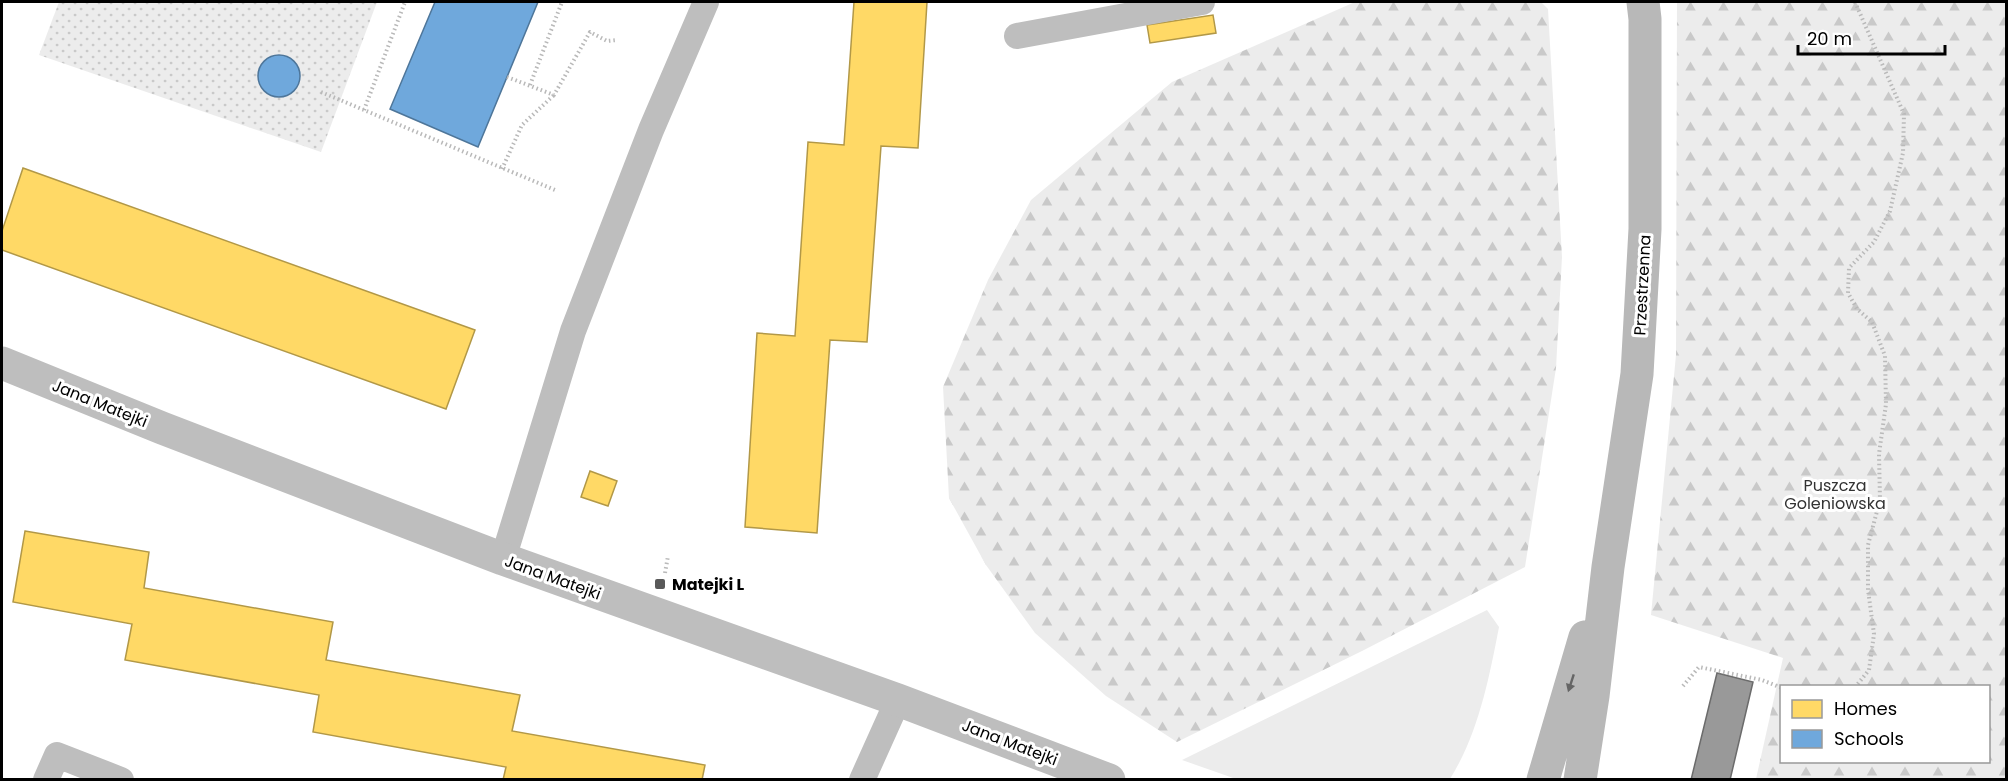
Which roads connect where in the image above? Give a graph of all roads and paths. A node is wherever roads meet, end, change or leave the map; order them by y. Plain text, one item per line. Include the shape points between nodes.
1 (405, 2) edge
2 (562, 2) edge
3 (706, 2) edge
4 (1202, 2) edge
5 (1643, 2) edge
6 (1856, 2) edge
7 (1017, 36) dead end
8 (617, 40) dead end
9 (507, 77) dead end
10 (530, 86) junction
11 (321, 92) dead end
12 (555, 95) junction
13 (364, 110) junction
14 (502, 169) junction
15 (555, 189) dead end
16 (2, 363) edge
17 (668, 556) dead end
18 (503, 559) junction
19 (1608, 567) junction
20 (664, 576) dead end
21 (1858, 685) edge
22 (1683, 686) dead end
23 (1780, 687) edge
24 (898, 700) junction
25 (46, 780) edge
26 (121, 780) edge
27 (862, 780) edge
28 (1109, 780) edge
29 (1543, 780) edge
30 (1580, 780) edge

1 - 13 path
2 - 10 path
3 - 18 lane via 651,130 573,331
4 - 7 lane
5 - 19 street, Przestrzenna via 1645,229 1637,374
6 - 21 path via 1904,114 1903,153 1890,211 1874,242 1849,268 1848,293 1857,309 1872,322 1885,356 1886,404 1879,454 1880,500 1868,545 1874,634 1869,670
8 - 12 path via 608,41 590,32
9 - 10 path
10 - 12 path
11 - 13 path
12 - 14 path via 522,124
13 - 14 path
14 - 15 path
16 - 18 street, Jana Matejki
17 - 20 path
18 - 24 street, Jana Matejki
19 -> 29 street, Przestrzenna
19 - 30 street, Przestrzenna
22 - 23 path via 1699,667
24 - 27 lane
24 - 28 street, Jana Matejki
25 - 26 lane via 57,755

